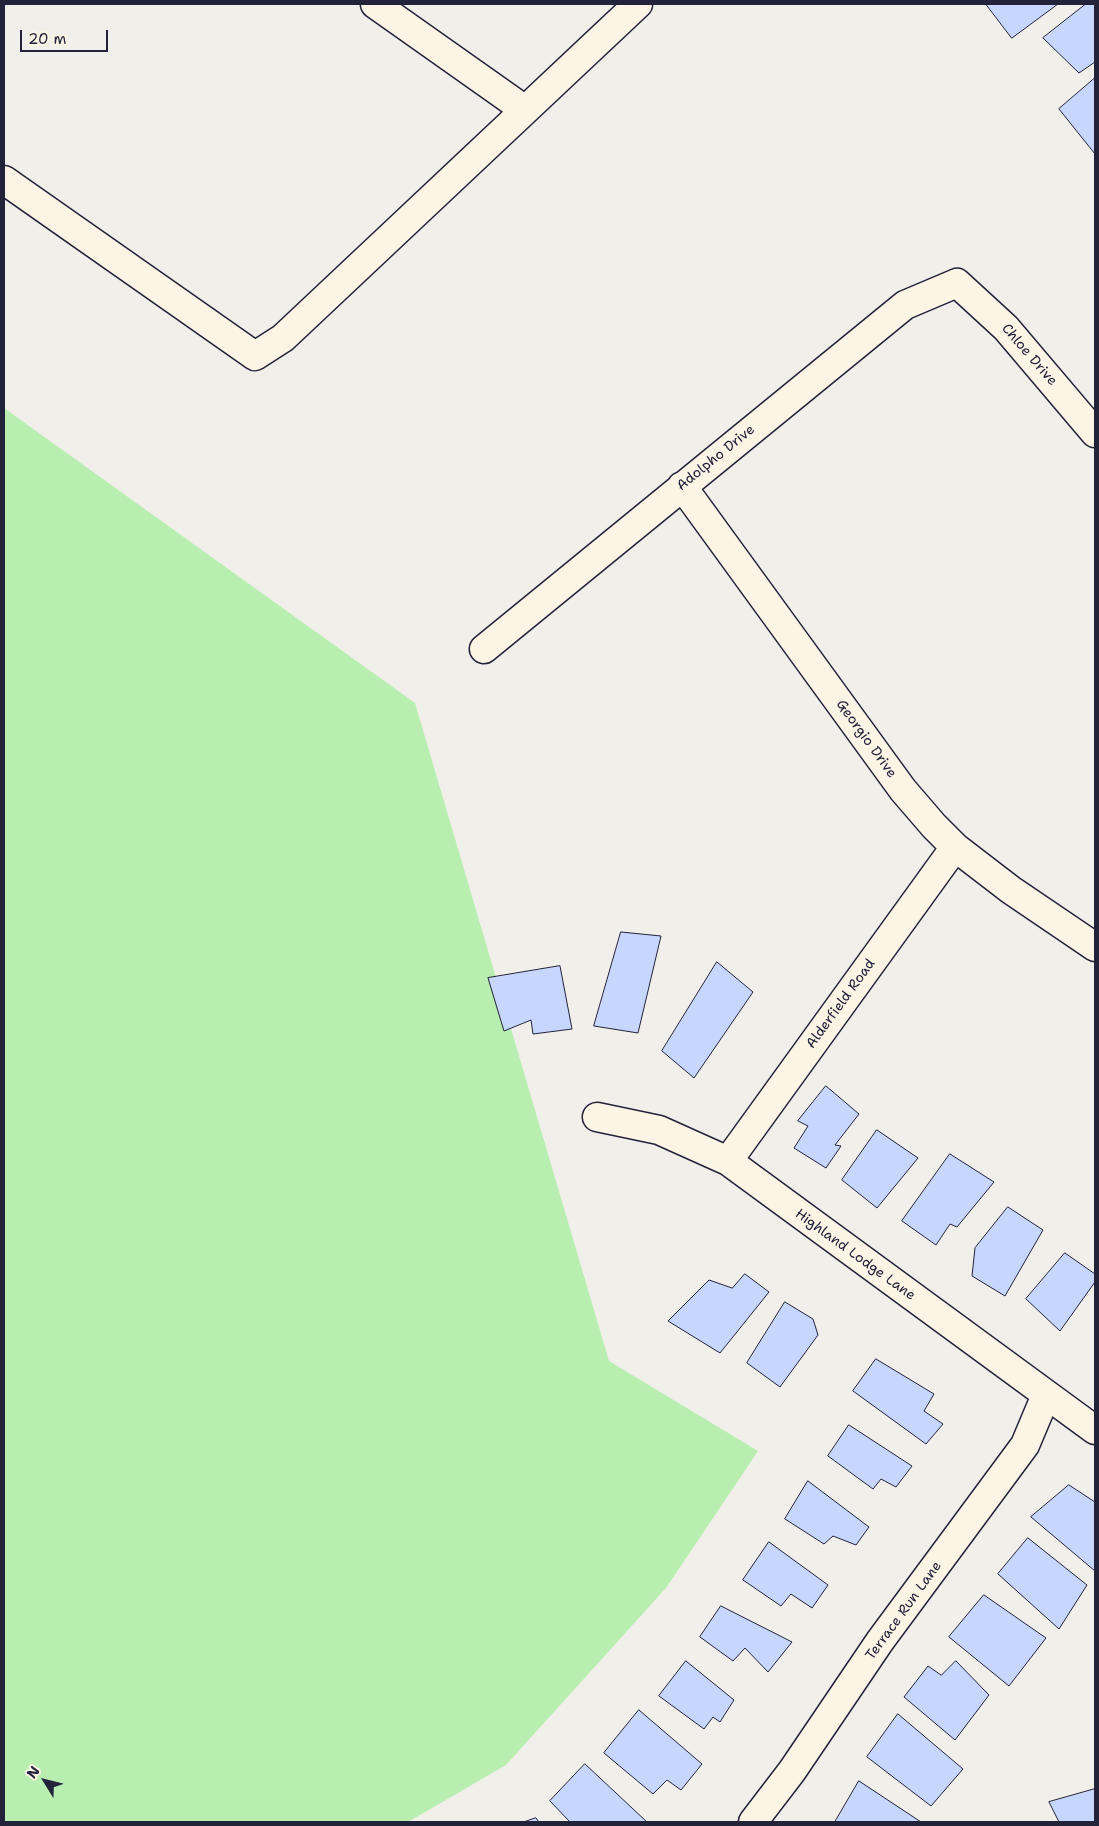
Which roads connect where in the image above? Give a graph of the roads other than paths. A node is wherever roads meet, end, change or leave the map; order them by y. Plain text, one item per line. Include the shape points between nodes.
1 (375, 4) edge
2 (638, 4) edge
3 (525, 110) junction
4 (4, 180) edge
5 (957, 283) joint
6 (1095, 432) edge
7 (682, 486) junction
8 (484, 650) dead end
9 (955, 847) junction
10 (1095, 947) edge
11 (597, 1117) dead end
12 (728, 1161) junction
13 (1046, 1395) junction
14 (1095, 1430) edge
15 (753, 1822) edge

1 - 3 street
2 - 3 street
3 - 4 street via 283,338 255,356
5 - 6 street, Chloe Drive via 1006,328
5 - 7 street, Adolpho Drive via 905,304
7 - 8 street, Adolpho Drive
7 - 9 street, Georgio Drive via 903,790
9 - 10 street, Georgio Drive
9 - 12 street, Alderfield Road
11 - 12 street, Highland Lodge Lane via 659,1130
12 - 13 street, Highland Lodge Lane
13 - 14 street, Highland Lodge Lane
13 - 15 street, Terrace Run Lane via 1025,1445 880,1641

